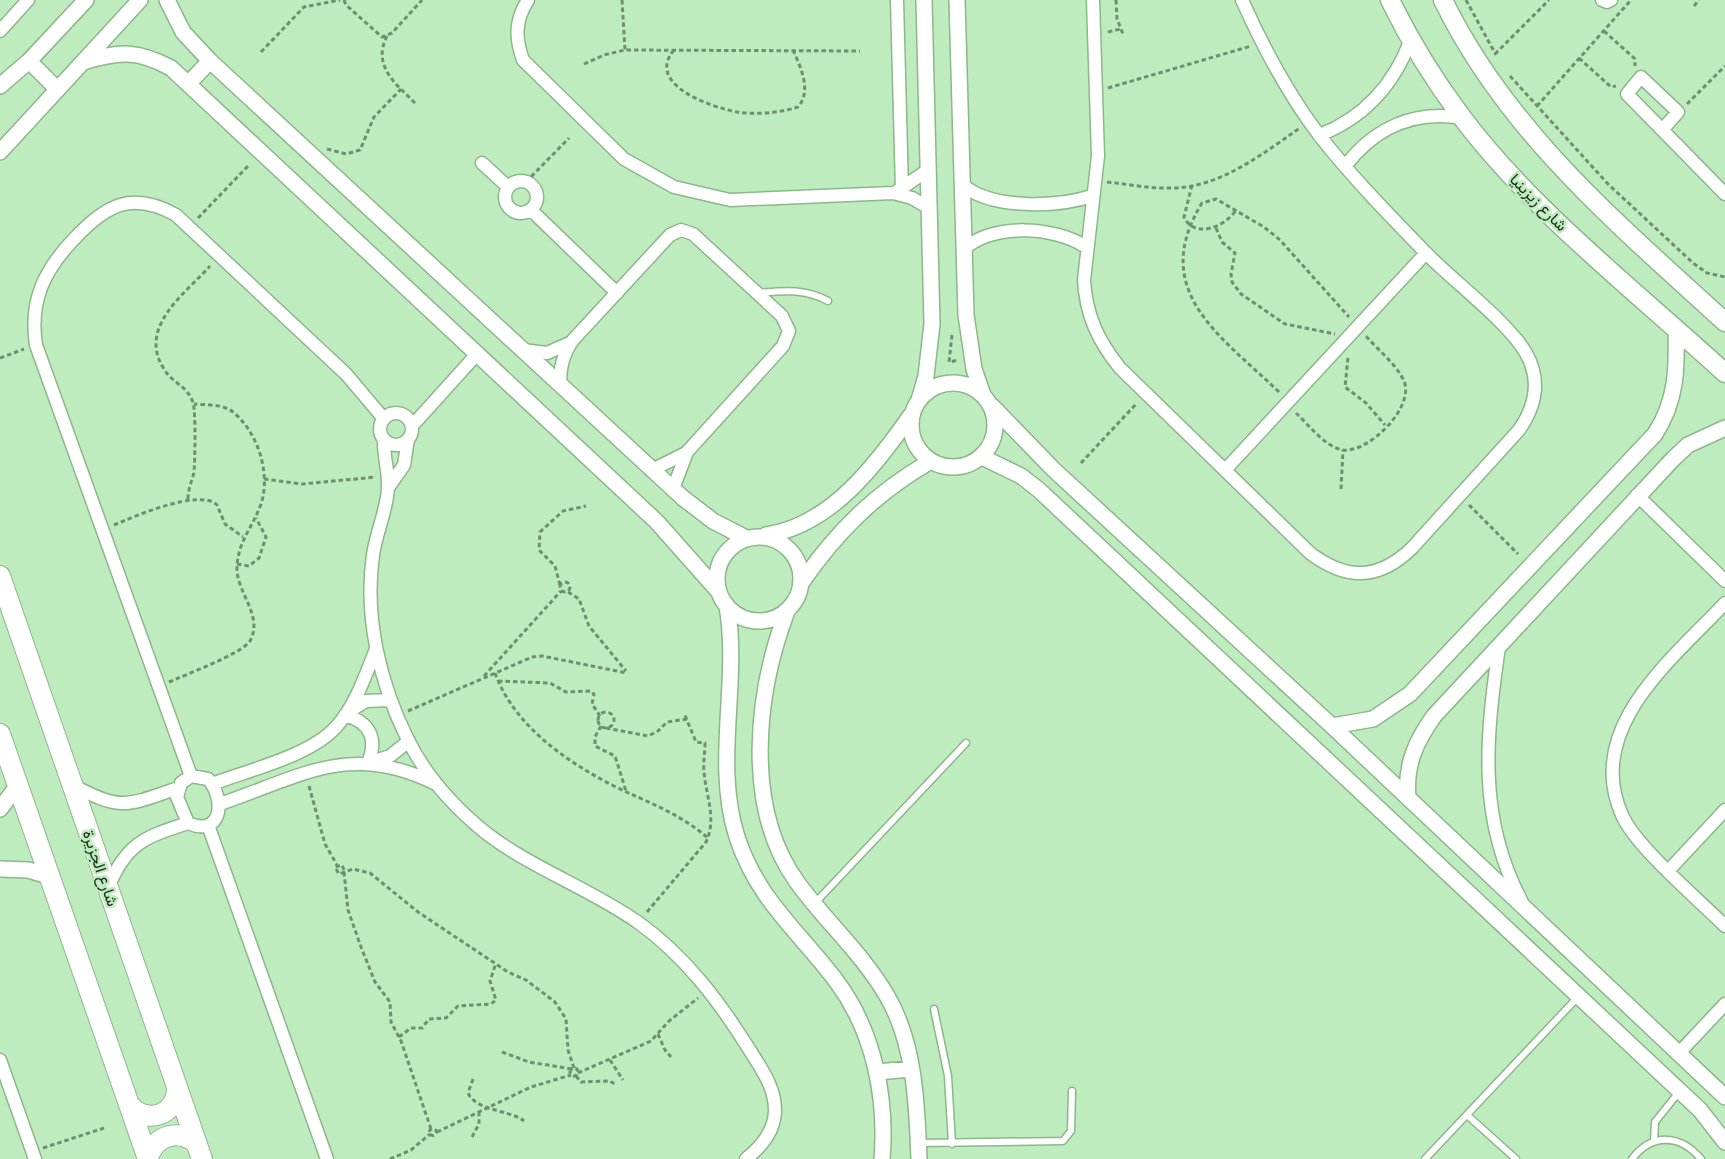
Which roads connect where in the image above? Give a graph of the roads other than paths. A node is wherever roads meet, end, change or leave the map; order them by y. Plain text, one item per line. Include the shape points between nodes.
1 (28, 0) edge
2 (86, 0) edge
3 (140, 0) edge
4 (167, 0) edge
5 (528, 0) edge
6 (897, 0) edge
7 (924, 0) edge
8 (957, 0) edge
9 (1093, 0) edge
10 (1242, 0) edge
11 (1390, 0) edge
12 (1443, 0) edge
13 (1602, 0) edge
14 (1611, 0) edge
15 (0, 30) edge
16 (1411, 39) junction
17 (29, 61) junction
18 (210, 61) junction
19 (83, 62) junction
20 (188, 84) junction
21 (0, 86) edge
22 (57, 89) junction
23 (1462, 118) junction
24 (1662, 129) junction
25 (1320, 135) junction
26 (0, 152) edge
27 (482, 163) dead end
28 (1346, 165) junction
29 (928, 170) junction
30 (962, 184) junction
31 (508, 187) junction
32 (897, 191) junction
33 (1725, 194) edge
34 (1092, 196) junction
35 (929, 208) junction
36 (531, 210) junction
37 (1086, 247) junction
38 (964, 249) junction
39 (1426, 254) junction
40 (617, 292) junction
41 (757, 294) junction
42 (828, 302) dead end
43 (1725, 322) edge
44 (1676, 329) junction
45 (571, 343) junction
46 (523, 350) junction
47 (477, 354) junction
48 (1725, 373) edge
49 (560, 385) junction
50 (987, 400) junction
51 (916, 406) junction
52 (384, 419) junction
53 (412, 426) junction
54 (1725, 428) edge
55 (384, 438) junction
56 (408, 439) junction
57 (687, 452) junction
58 (982, 457) junction
59 (931, 461) junction
60 (1226, 469) junction
61 (652, 470) junction
62 (387, 482) junction
63 (673, 489) junction
64 (1637, 495) junction
65 (763, 536) junction
66 (747, 538) junction
67 (0, 576) edge
68 (1725, 581) edge
69 (802, 582) junction
70 (718, 592) junction
71 (1725, 603) edge
72 (727, 606) junction
73 (787, 611) junction
74 (1499, 647) junction
75 (376, 650) junction
76 (390, 700) junction
77 (345, 715) junction
78 (1332, 726) junction
79 (0, 734) edge
80 (409, 741) junction
81 (966, 743) dead end
82 (368, 763) junction
83 (191, 776) junction
84 (212, 784) junction
85 (436, 784) junction
86 (18, 785) junction
87 (72, 785) junction
88 (178, 788) junction
89 (1408, 797) junction
90 (220, 804) junction
91 (0, 809) edge
92 (1725, 810) edge
93 (188, 823) junction
94 (208, 825) junction
95 (0, 869) edge
96 (1669, 870) junction
97 (49, 876) junction
98 (108, 888) junction
99 (814, 903) junction
100 (1526, 909) junction
101 (1725, 926) edge
102 (1578, 997) junction
103 (1725, 1004) edge
104 (934, 1009) dead end
105 (1680, 1052) junction
106 (0, 1060) edge
107 (911, 1069) junction
108 (877, 1071) junction
109 (177, 1088) junction
110 (1072, 1091) dead end
111 (1680, 1092) junction
112 (1725, 1097) edge
113 (129, 1104) junction
114 (1467, 1115) junction
115 (1654, 1140) junction
116 (1725, 1142) edge
117 (918, 1143) junction
118 (952, 1144) junction
119 (199, 1152) edge
120 (33, 1155) edge
121 (148, 1158) edge
122 (327, 1159) edge
123 (746, 1159) edge
124 (882, 1159) edge
125 (919, 1159) edge
126 (1425, 1159) edge
127 (1516, 1159) edge
128 (1632, 1159) edge
129 (1701, 1159) edge

1 - 15 street
2 - 17 street
3 - 19 street
4 - 18 street via 183,33
5 - 32 street via 517,27 517,44 524,60 609,147 657,180 692,193 730,200
6 - 32 street
7 - 29 street
8 - 30 street
9 - 34 street via 1097,91 1096,181
10 - 25 street via 1263,43
11 - 16 main road, شارع زيزينيا
12 - 43 main road via 1485,72 1536,141 1604,212
13 - 14 street
16 - 23 main road, شارع زيزينيا
16 - 25 street via 1391,80 1371,104
17 - 21 street
17 - 22 street
18 - 20 street
18 - 46 street
19 - 20 street via 129,53 152,57
19 - 22 street
20 - 47 street
22 - 26 street
23 - 28 street via 1432,116 1402,121 1376,135
23 - 44 main road, شارع زيزينيا via 1527,190
24 - 24 street via 1627,91 1643,77 1677,114
24 - 33 street
25 - 28 street
27 - 31 street
28 - 39 street
29 - 32 street
29 - 35 street
30 - 34 street via 991,200 1059,202
30 - 38 street
31 - 36 street via 504,198 509,209 520,213
31 - 36 street via 516,181 526,182 537,194
32 - 35 street
34 - 37 street
35 - 51 street via 932,324 926,376
36 - 40 street
37 - 38 street via 1062,235 1024,232 985,236
37 - 60 street via 1085,299 1091,324 1109,354
38 - 50 street via 969,342
39 - 60 street
39 - 60 street via 1512,335 1525,352 1536,382 1529,416 1520,430 1460,496 1398,561 1381,570 1343,572 1310,553
40 - 41 street via 670,235 681,230 693,234
40 - 45 street
41 - 42 lane via 793,290 817,295
41 - 57 street via 787,322 788,339
44 - 48 main road, شارع زيزينيا
44 - 78 street via 1676,383 1669,410 1655,434 1410,694 1373,719
45 - 46 street via 547,353
45 - 49 street via 561,363
46 - 49 street
47 - 53 street
47 - 70 street via 657,522
49 - 61 street
50 - 51 street via 971,386 943,384 930,390
50 - 58 street via 996,419 995,433
50 - 78 street via 1053,469
51 - 59 street via 911,426 914,440
51 - 65 street via 873,464 827,509 797,528
52 - 53 street via 390,414 403,415
52 - 55 street
52 - 83 street via 346,374 176,215 160,206 142,202 116,206 92,220 61,252 42,280 34,311 36,345
53 - 56 street
54 - 64 street via 1688,444
55 - 56 street via 396,444
55 - 62 street
56 - 62 street via 404,465
57 - 61 street
57 - 63 street
58 - 59 street via 957,467
58 - 102 street via 1022,476 1039,490
59 - 69 street via 868,504 832,541
61 - 63 street
62 - 75 street via 371,573
63 - 66 street via 713,520
64 - 68 street
64 - 74 street
65 - 66 street
65 - 69 street via 779,540 792,551 800,566
66 - 70 street via 732,546 721,559
67 - 87 main road, شارع الجزيرة
69 - 73 street via 798,598
70 - 72 street
71 - 96 street via 1629,710 1616,744 1613,780 1622,816 1643,845
72 - 73 street via 740,617 756,621 772,620
72 - 108 street via 732,652 726,774 737,835 762,891 838,983 855,1011
73 - 99 street via 768,677 760,773 771,830 787,864
74 - 89 street via 1421,734 1406,777
74 - 100 street via 1488,726 1490,803 1509,878
75 - 76 street
75 - 77 street
76 - 77 street via 366,701
76 - 80 street
77 - 82 street via 358,718 373,738
77 - 84 street via 313,745
78 - 89 street
79 - 86 main road
80 - 82 street via 390,756
80 - 85 street
81 - 99 lane
82 - 85 street via 403,770
82 - 90 street via 336,764
83 - 84 street via 203,777
83 - 88 street
84 - 90 street
85 - 123 street via 500,843 638,922 709,989 773,1093 771,1131 761,1147
86 - 91 street
86 - 97 main road
87 - 88 street via 117,804 141,801
87 - 98 main road, شارع الجزيرة
88 - 93 street via 177,797
89 - 100 street
90 - 94 street via 217,816
92 - 96 street
93 - 94 street
93 - 98 street via 153,834 134,845 117,865
94 - 122 street
95 - 97 street
96 - 101 street
97 - 113 main road
98 - 109 main road, شارع الجزيرة
99 - 107 street via 888,996 903,1032
100 - 105 street
102 - 111 street
102 - 114 lane
103 - 105 street
104 - 118 lane via 948,1076
105 - 112 street
106 - 120 street
107 - 108 street
107 - 117 street
108 - 124 street via 884,1138
109 - 113 main road via 171,1108 160,1115 146,1116
109 - 119 main road, شارع الجزيرة
110 - 118 lane via 1071,1131 1063,1141
111 - 115 lane via 1655,1122
111 - 116 street
113 - 121 main road
114 - 126 lane
114 - 127 lane
115 - 128 lane
115 - 129 lane via 1676,1140
117 - 118 lane
117 - 125 street
119 - 121 main road via 179,1135 165,1137 154,1145

